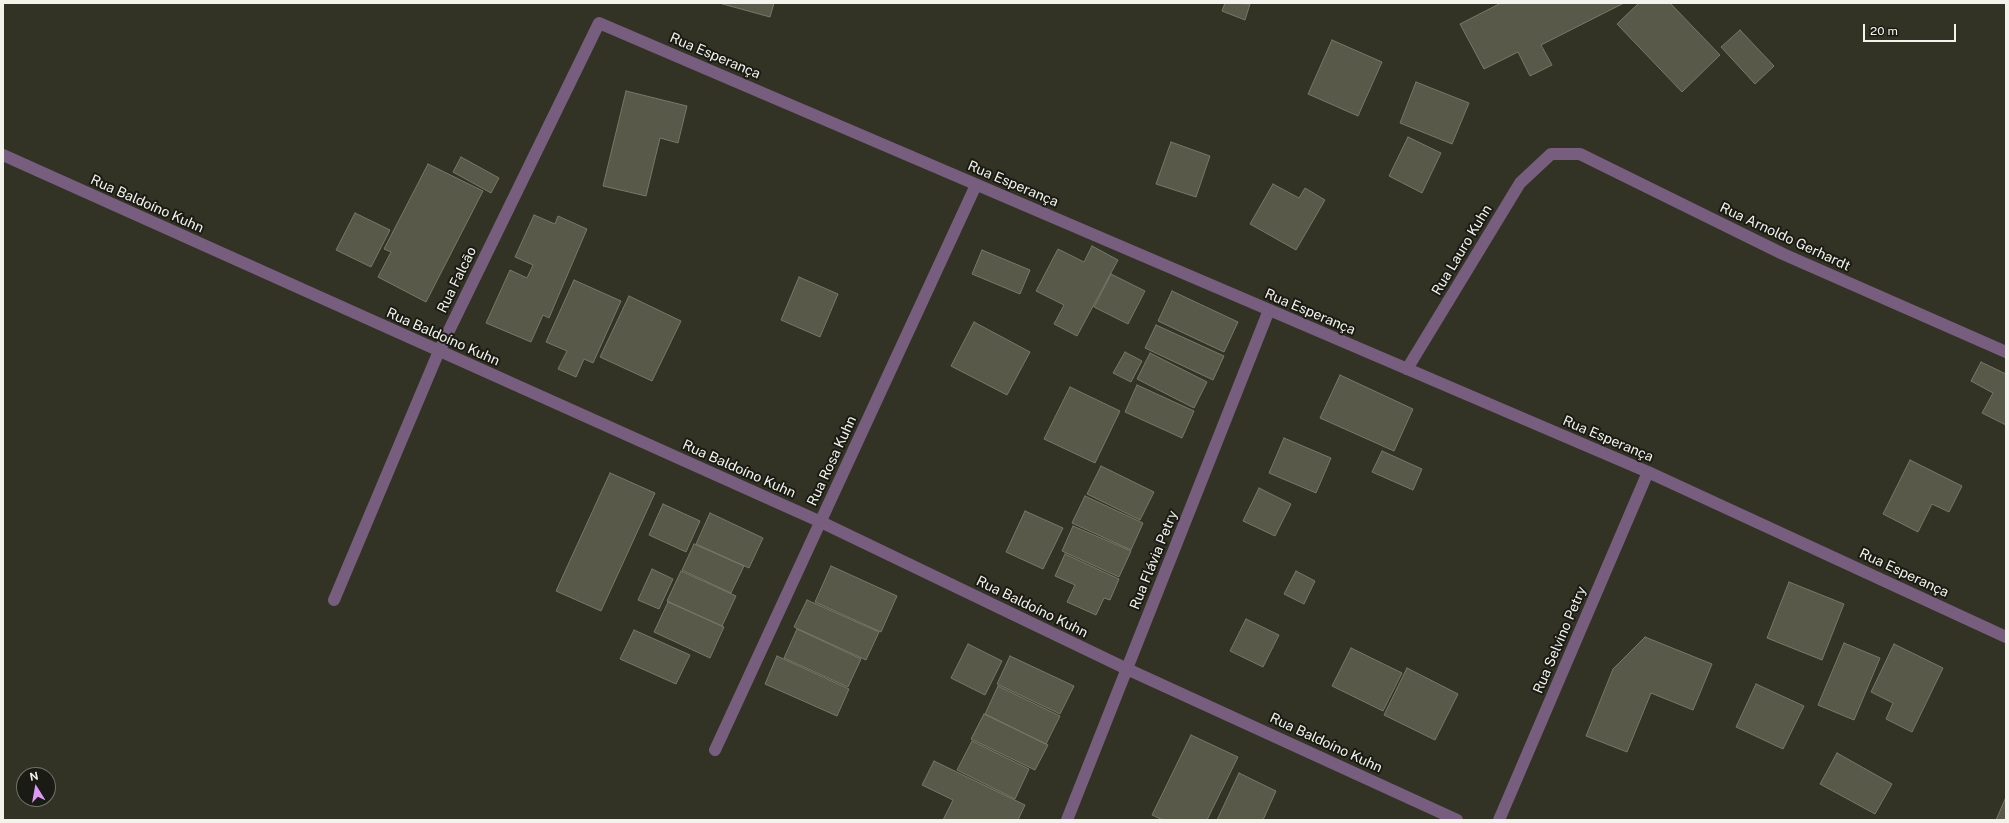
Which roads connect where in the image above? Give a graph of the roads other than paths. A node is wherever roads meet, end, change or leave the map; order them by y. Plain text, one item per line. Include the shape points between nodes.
1 (599, 23) joint
2 (1552, 154) joint
3 (3, 155) edge
4 (976, 185) junction
5 (1269, 310) junction
6 (439, 351) junction
7 (2006, 352) edge
8 (1407, 369) junction
9 (1648, 472) junction
10 (821, 522) junction
11 (334, 600) dead end
12 (2006, 637) edge
13 (1127, 669) junction
14 (715, 750) dead end
15 (1067, 820) edge
16 (1457, 820) edge
17 (1499, 820) edge

1 - 4 street, Rua Esperança
1 - 6 street, Rua Falcão
2 - 7 street, Rua Arnoldo Gerhardt via 1580,154 1783,254
2 - 8 street, Rua Lauro Kuhn via 1520,183
3 - 6 street, Rua Baldoíno Kuhn
4 - 5 street, Rua Esperança
4 - 10 street, Rua Rosa Kuhn
5 - 8 street, Rua Esperança
5 - 13 street, Rua Flávia Petry
6 - 10 street, Rua Baldoíno Kuhn
6 - 11 street, Rua Falcão
8 - 9 street, Rua Esperança
9 - 12 street, Rua Esperança
9 - 17 street, Rua Selvino Petry
10 - 13 street, Rua Baldoíno Kuhn
10 - 14 street, Rua Rosa Kuhn
13 - 15 street, Rua Flávia Petry
13 - 16 street, Rua Baldoíno Kuhn

